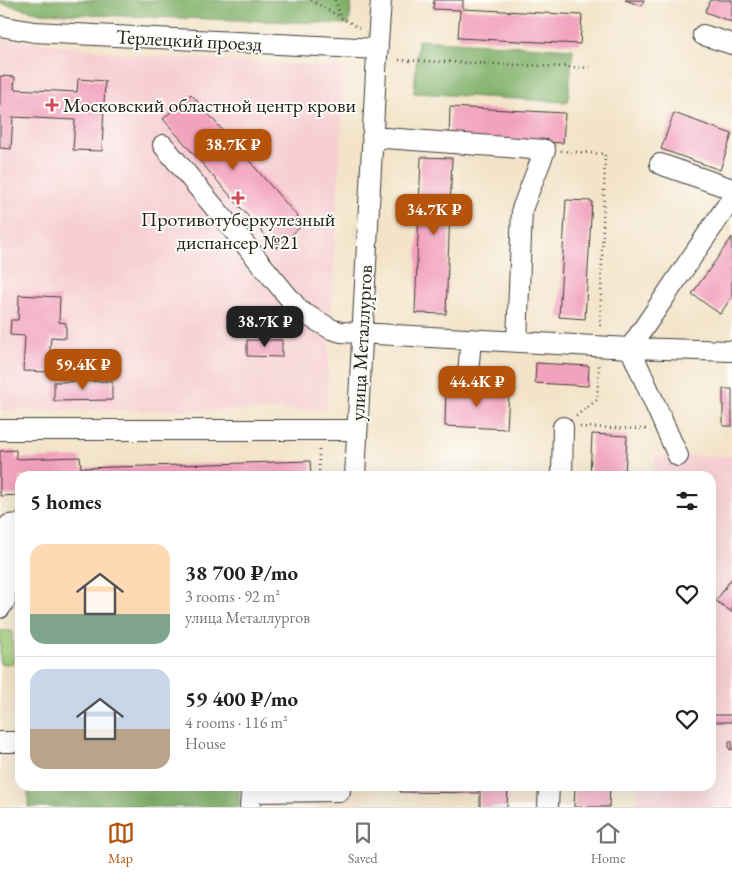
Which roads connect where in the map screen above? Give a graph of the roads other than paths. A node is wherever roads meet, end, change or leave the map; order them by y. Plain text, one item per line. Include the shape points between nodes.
1 (381, 0) edge
2 (0, 26) edge
3 (703, 34) dead end
4 (732, 44) edge
5 (378, 49) junction
6 (372, 137) junction
7 (163, 145) dead end
8 (660, 164) dead end
9 (732, 189) edge
10 (732, 198) edge
11 (362, 333) junction
12 (471, 340) junction
13 (517, 342) junction
14 (630, 348) junction
15 (732, 351) edge
16 (468, 374) dead end
17 (564, 427) road end
18 (0, 430) edge
19 (357, 430) junction
20 (678, 456) dead end
21 (355, 471) edge
22 (562, 471) edge
23 (15, 524) edge
24 (0, 608) edge
25 (0, 742) edge
26 (15, 742) edge
27 (549, 791) edge
28 (340, 795) edge
29 (250, 807) edge
30 (548, 807) edge

1 - 5 street, улица Металлургов
2 - 5 street, Терлецкий проезд via 34,32
3 - 4 street
5 - 6 street, улица Металлургов
6 - 11 street, улица Металлургов
6 - 13 street via 545,150 522,209
7 - 11 street via 300,311 331,329
8 - 9 street
10 - 14 street
11 - 12 street
11 - 19 street, улица Металлургов
12 - 13 street
12 - 16 street
13 - 14 street
14 - 15 street
14 - 20 street
17 - 22 street
18 - 19 street
19 - 21 street, улица Металлургов
23 - 24 street via 8,525 5,601
25 - 26 street
27 - 30 street
28 - 29 street via 251,792

